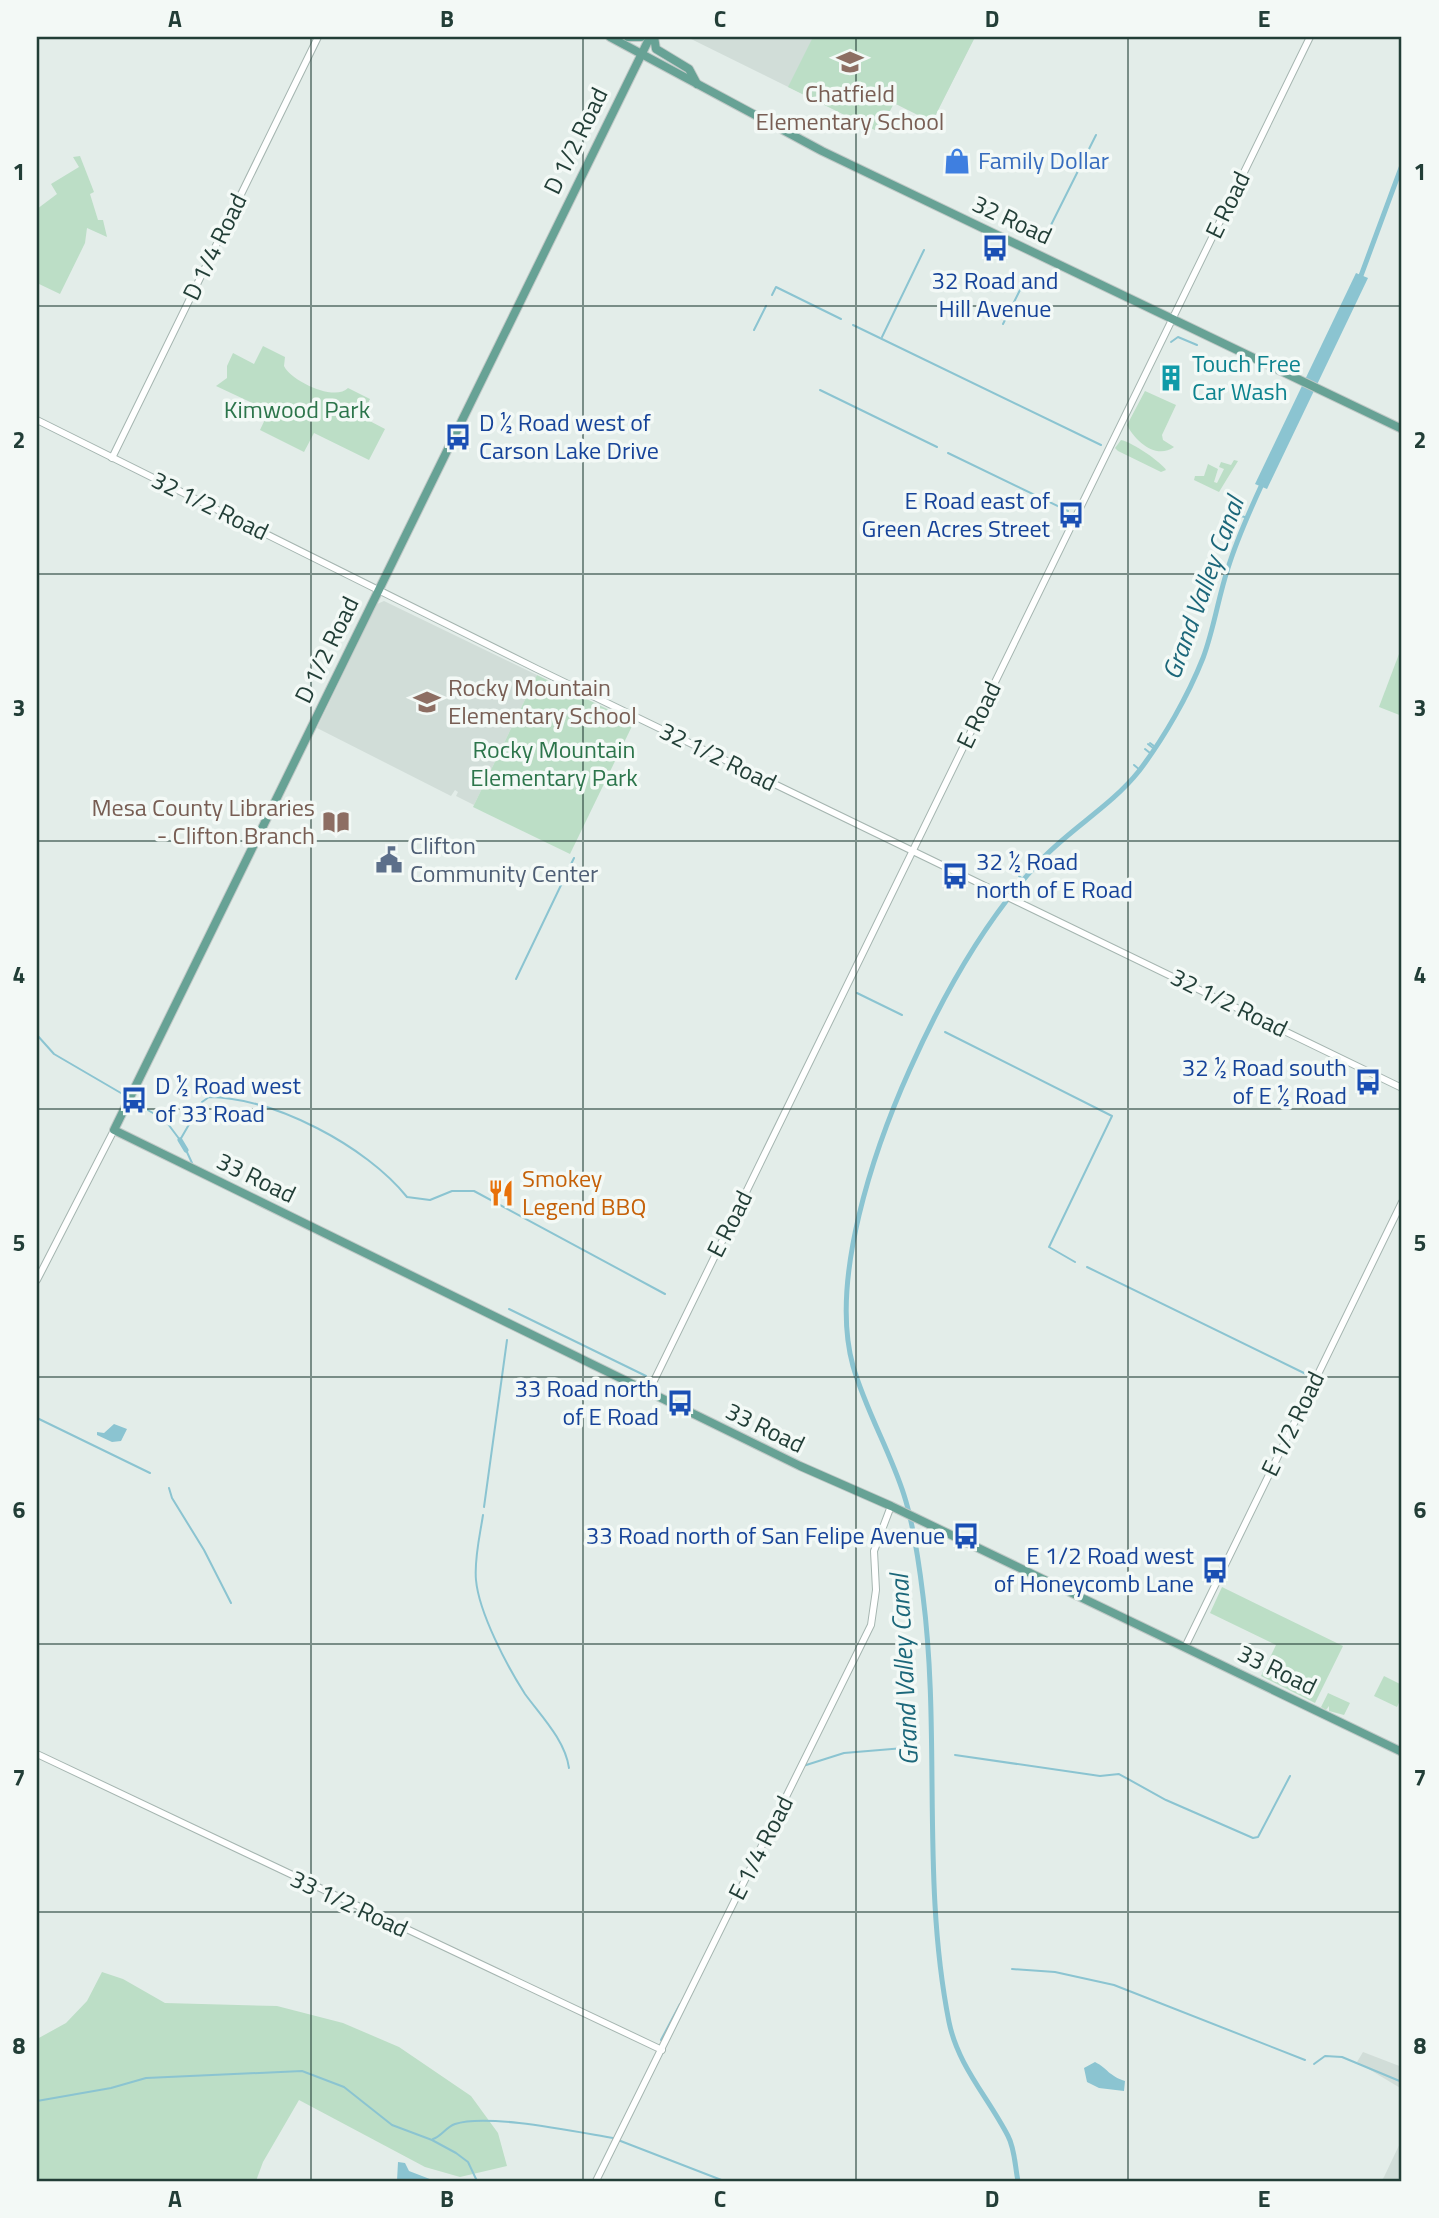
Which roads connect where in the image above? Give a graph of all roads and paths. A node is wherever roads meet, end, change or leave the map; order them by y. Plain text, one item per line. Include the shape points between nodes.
1 (318, 37) edge
2 (619, 37) edge
3 (641, 37) edge
4 (652, 37) edge
5 (1310, 37) edge
6 (641, 53) junction
7 (697, 84) junction
8 (1172, 318) junction
9 (37, 420) edge
10 (1402, 429) edge
11 (112, 458) junction
12 (378, 590) junction
13 (914, 849) junction
14 (1402, 1088) edge
15 (114, 1130) junction
16 (1402, 1202) edge
17 (37, 1280) edge
18 (648, 1393) junction
19 (895, 1508) junction
20 (1185, 1647) junction
21 (1402, 1752) edge
22 (37, 1754) edge
23 (662, 2050) junction
24 (596, 2181) edge

1 - 11 street, D 1/4 Road
2 - 3 main road
2 - 6 main road, 32 Road
4 - 6 main road, D 1/2 Road
4 - 7 main road via 656,49 689,69
5 - 8 street, E Road
6 - 7 main road, 32 Road
6 - 12 main road, D 1/2 Road
7 - 8 main road, 32 Road via 822,151
8 - 10 main road, 32 Road
8 - 13 street, E Road
9 - 11 street, 32 1/2 Road
11 - 12 street, 32 1/2 Road
12 - 13 street, 32 1/2 Road
12 - 15 main road, D 1/2 Road
13 - 14 street, 32 1/2 Road
13 - 18 street, E Road
15 - 17 street, D 1/2 Road
15 - 18 main road, 33 Road
16 - 20 street, E 1/2 Road
18 - 19 main road, 33 Road
19 - 20 main road, 33 Road
19 - 23 street, E 1/4 Road via 874,1551 876,1590 871,1625
20 - 21 main road, 33 Road
22 - 23 street, 33 1/2 Road
23 - 24 street, E 1/4 Road

